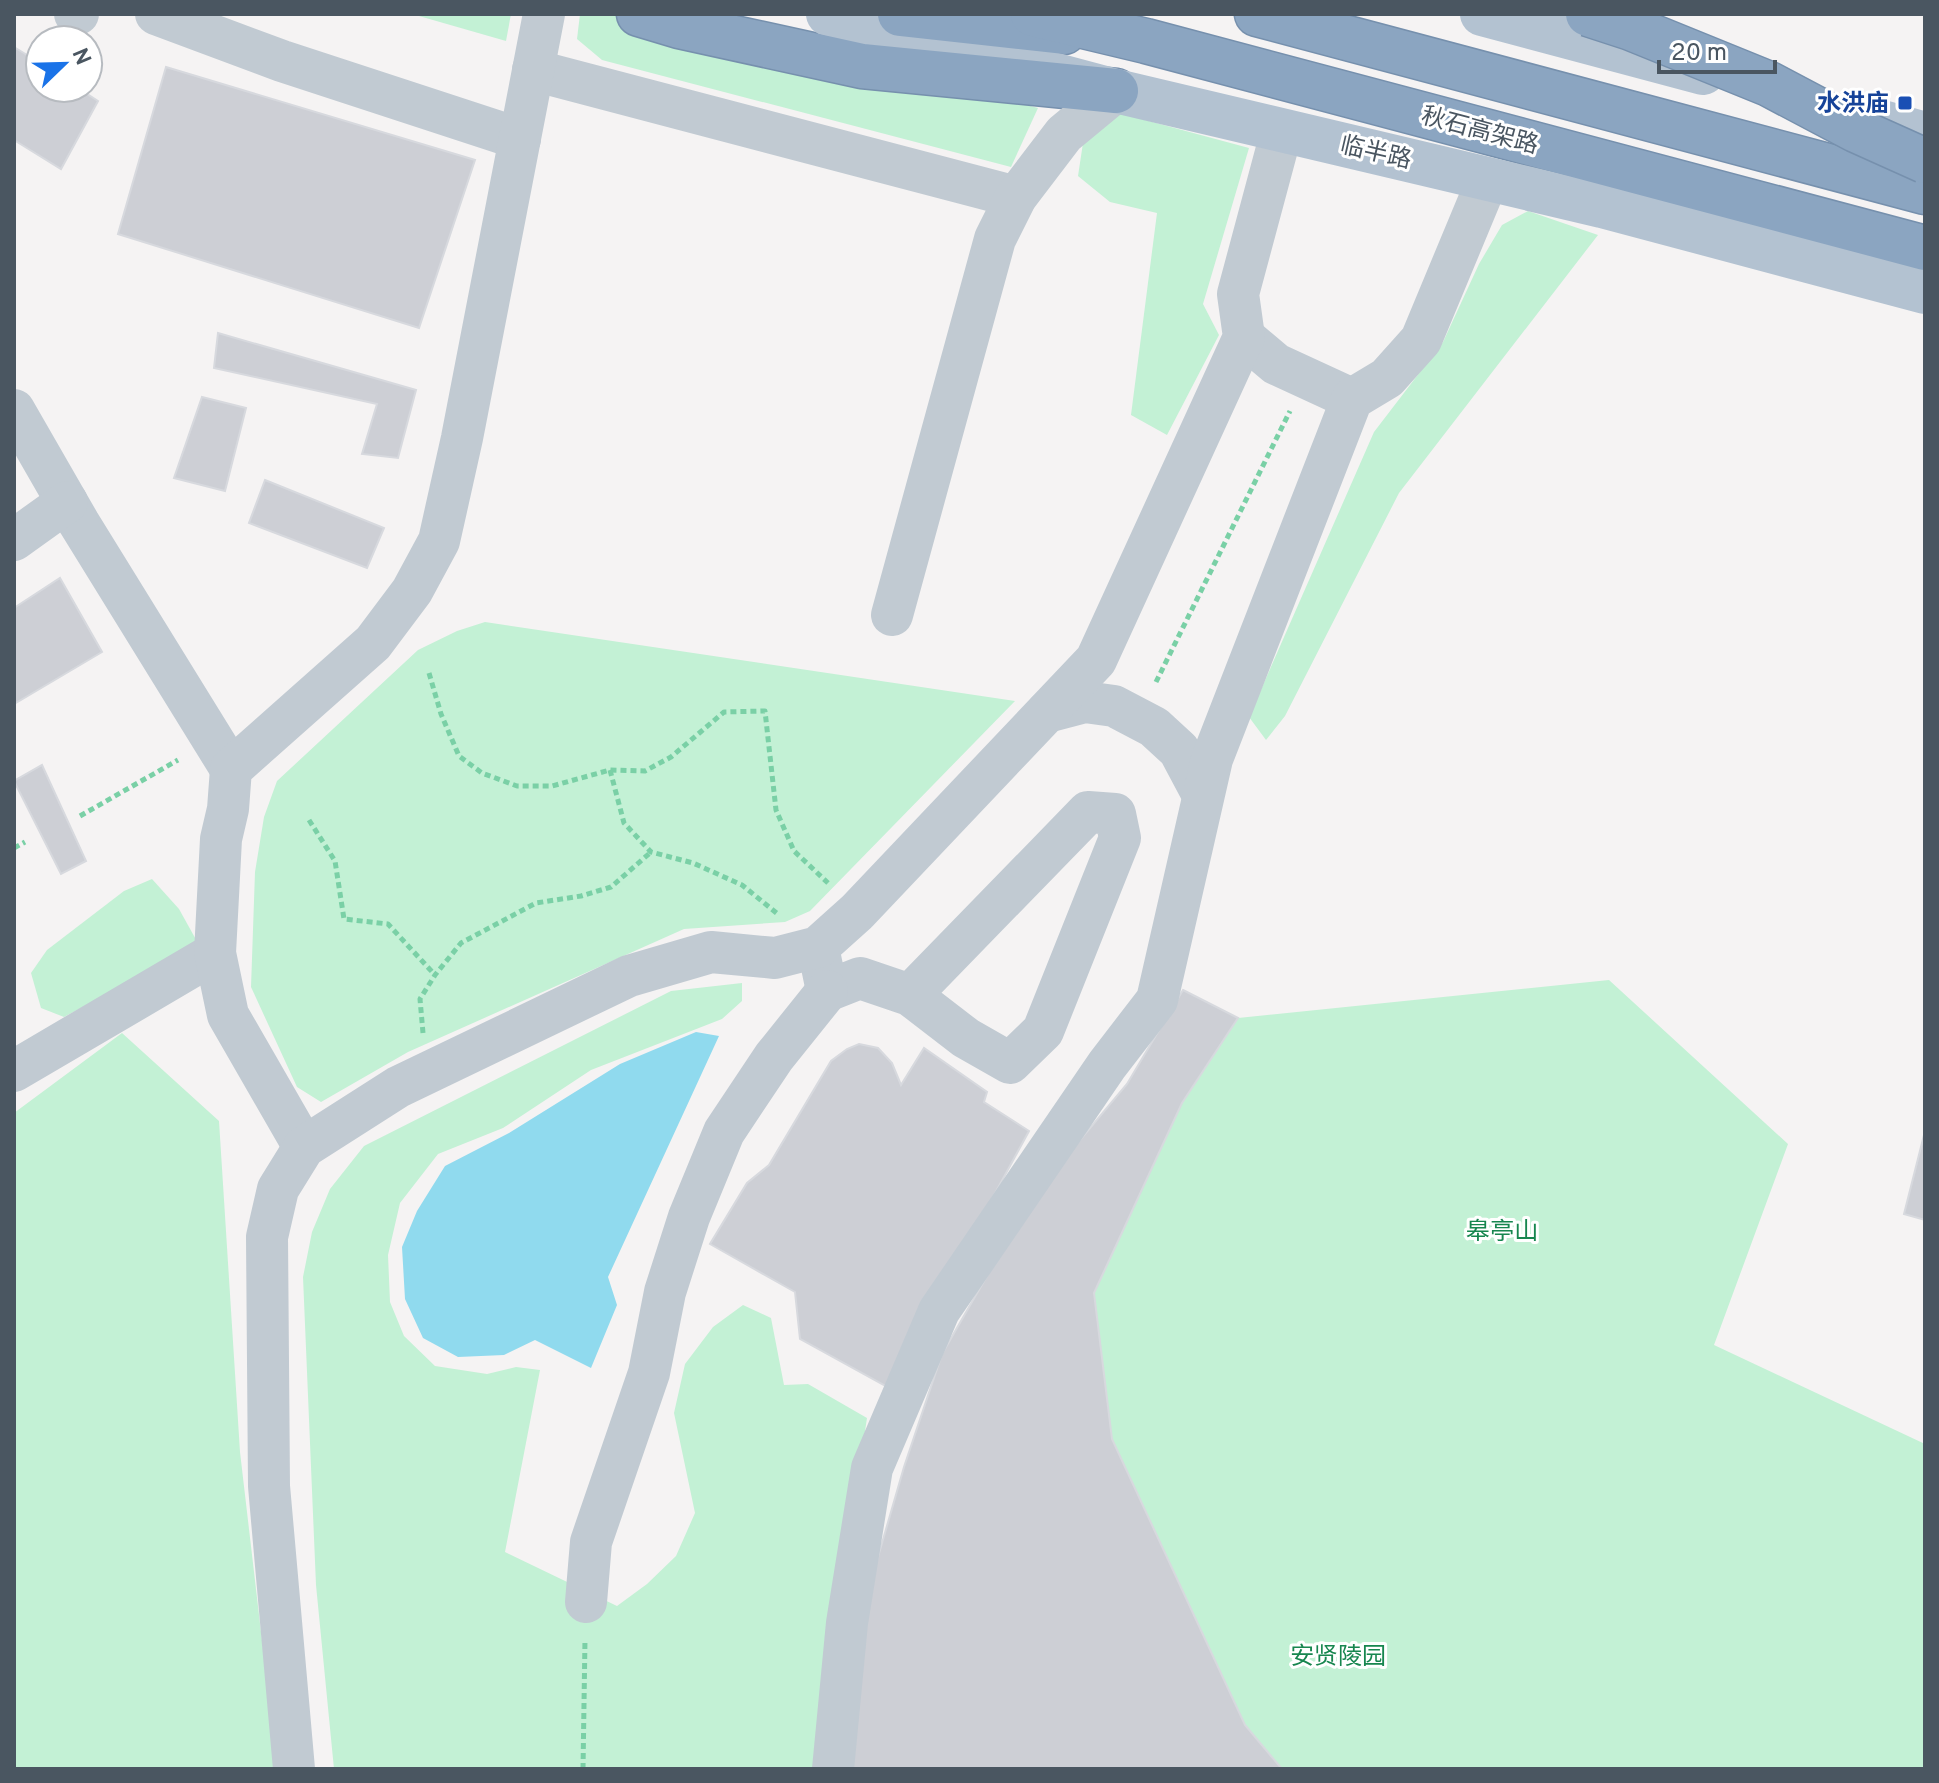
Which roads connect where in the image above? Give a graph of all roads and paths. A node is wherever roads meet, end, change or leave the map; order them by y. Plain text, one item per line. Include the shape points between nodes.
1 (156, 14) edge
2 (544, 14) edge
3 (639, 14) edge
4 (828, 14) edge
5 (900, 14) edge
6 (1033, 14) edge
7 (1257, 14) edge
8 (1482, 14) edge
9 (1588, 14) edge
10 (1146, 41) junction
11 (533, 70) junction
12 (1116, 91) junction
13 (1282, 130) junction
14 (1925, 134) edge
15 (520, 139) junction
16 (1925, 161) edge
17 (1488, 179) junction
18 (1925, 192) edge
19 (1016, 197) junction
20 (1925, 248) edge
21 (1925, 292) edge
22 (1244, 337) junction
23 (1306, 378) junction
24 (1352, 399) junction
25 (14, 410) edge
26 (67, 502) junction
27 (14, 540) edge
28 (892, 615) dead end
29 (429, 673) dead end
30 (1047, 712) junction
31 (1138, 718) junction
32 (222, 754) junction
33 (610, 770) junction
34 (1203, 795) junction
35 (80, 816) dead end
36 (309, 820) dead end
37 (25, 842) dead end
38 (14, 848) edge
39 (651, 852) junction
40 (857, 912) junction
41 (818, 947) junction
42 (215, 953) junction
43 (435, 975) junction
44 (827, 991) junction
45 (910, 995) junction
46 (14, 1071) edge
47 (428, 1072) junction
48 (304, 1147) junction
49 (586, 1602) joint
50 (294, 1769) edge
51 (583, 1769) edge
52 (833, 1769) edge

1 - 15 street
2 - 11 street
3 - 12 highway via 862,66
4 - 12 main road, 临半路
5 - 10 highway
6 - 10 highway, 秋石高架路
7 - 18 highway
8 - 14 main road
9 - 16 highway, bridge via 1769,84
10 - 20 highway, 秋石高架路
11 - 15 street
11 - 19 street
12 - 13 main road, 临半路
12 - 19 street via 1064,134
13 - 17 main road, 临半路
13 - 22 street via 1238,294
15 - 32 street via 439,541 412,591 373,643
17 - 21 main road, 临半路
17 - 24 street via 1421,340 1387,378
19 - 28 street via 995,239
22 - 23 street via 1276,364
22 - 30 street via 1096,660
23 - 24 street
23 - 31 path
24 - 34 street via 1212,759
25 - 26 street
26 - 27 street
26 - 32 street
29 - 33 path via 459,756 482,773 517,786 552,786
30 - 31 street via 1085,702 1114,706
30 - 40 street
31 - 34 street via 1179,750
32 - 35 path
32 - 42 street via 228,809 221,839
33 - 39 path via 624,823
33 - 40 path via 645,771 671,757 724,712 765,711 776,810 794,851
34 - 52 street via 1157,1000 939,1311 872,1468 847,1623
36 - 43 path via 335,861 344,919 388,924
37 - 38 path
39 - 41 path via 742,885
39 - 43 path via 611,887 536,903 461,943
40 - 41 street
41 - 44 street
41 - 47 street via 775,958 711,952 629,976
42 - 46 street
42 - 48 street via 228,1015
43 - 47 path via 420,999
44 - 45 street via 860,978
44 - 49 street via 724,1132 689,1217 665,1292 649,1373 591,1542
45 - 45 street via 966,1038 1010,1063 1043,1031 1120,838 1115,814 1088,812
47 - 48 street
48 - 50 street via 278,1189 267,1237 269,1486
49 - 51 path

